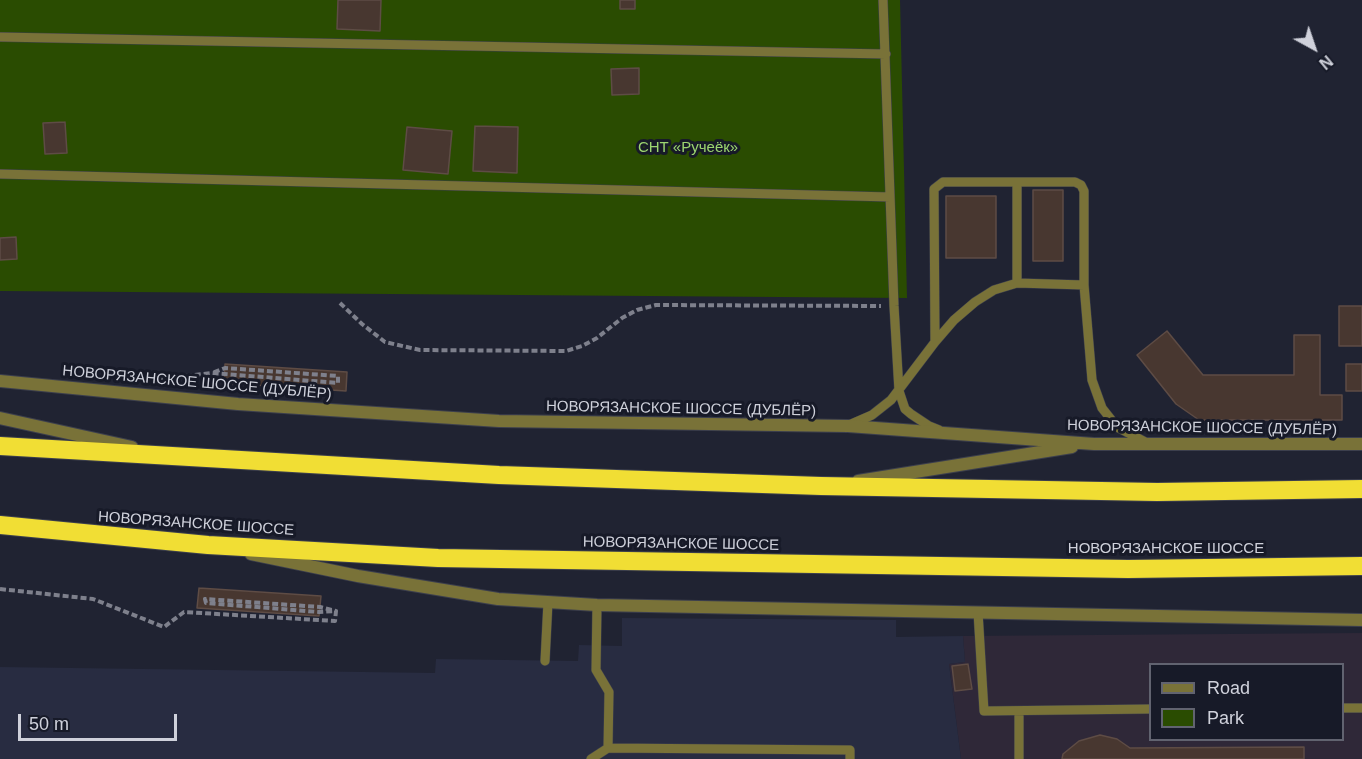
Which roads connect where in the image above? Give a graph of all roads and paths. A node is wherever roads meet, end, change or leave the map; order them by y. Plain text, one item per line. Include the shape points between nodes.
1 (883, 0) edge
2 (0, 37) edge
3 (886, 54) junction
4 (0, 174) edge
5 (1017, 182) junction
6 (890, 197) junction
7 (1017, 284) junction
8 (1084, 285) junction
9 (340, 303) dead end
10 (894, 306) junction
11 (935, 342) junction
12 (212, 373) dead end
13 (224, 375) dead end
14 (0, 381) edge
15 (898, 391) junction
16 (0, 418) edge
17 (848, 426) junction
18 (950, 433) junction
19 (1094, 444) junction
20 (1362, 444) edge
21 (1151, 445) junction
22 (0, 446) edge
23 (183, 458) junction
24 (821, 486) junction
25 (1362, 489) edge
26 (0, 525) edge
27 (208, 545) junction
28 (1362, 566) edge
29 (0, 589) edge
30 (548, 602) junction
31 (597, 605) junction
32 (336, 611) junction
33 (978, 612) junction
34 (1362, 620) edge
35 (545, 661) dead end
36 (1344, 708) edge
37 (1362, 708) edge
38 (1149, 709) edge
39 (1019, 711) junction
40 (609, 748) junction
41 (591, 759) edge
42 (850, 759) edge
43 (1019, 759) edge

1 - 3 lane
2 - 3 lane
3 - 6 lane
4 - 6 lane
5 - 7 lane
5 - 8 lane via 1081,185
5 - 11 lane via 943,182 934,189
6 - 10 lane
7 - 8 lane
7 - 11 lane via 994,290 975,302
8 - 21 lane via 1092,380 1102,408 1117,427
9 - 10 path via 385,342 420,350 566,351 597,338 637,310 656,305
10 - 15 lane
11 - 15 lane
12 - 13 path via 225,368 338,376 338,382
14 - 17 street, НОВОРЯЗАНСКОЕ ШОССЕ (ДУБЛЁР) via 238,404 499,422
15 - 17 lane via 872,415
15 - 18 lane via 910,414
16 - 23 street
17 - 18 street, НОВОРЯЗАНСКОЕ ШОССЕ (ДУБЛЁР)
18 - 19 street, НОВОРЯЗАНСКОЕ ШОССЕ (ДУБЛЁР)
19 - 21 street, НОВОРЯЗАНСКОЕ ШОССЕ (ДУБЛЁР)
19 - 24 street
20 - 21 street, НОВОРЯЗАНСКОЕ ШОССЕ (ДУБЛЁР)
22 - 23 highway
23 - 24 highway via 499,475
24 - 25 highway via 1157,492
26 - 27 highway, НОВОРЯЗАНСКОЕ ШОССЕ
27 - 28 highway, НОВОРЯЗАНСКОЕ ШОССЕ via 438,558 1128,569
27 - 30 street via 358,576 498,599
29 - 32 path via 93,599 164,627 184,612 335,621
30 - 31 street
30 - 35 lane
31 - 33 street
31 - 40 lane via 596,670 609,692
32 - 32 path via 320,607 205,599 206,603
33 - 34 street
33 - 39 lane via 984,711
36 - 37 lane
38 - 39 lane
39 - 43 lane
40 - 41 lane
40 - 42 lane via 850,750

